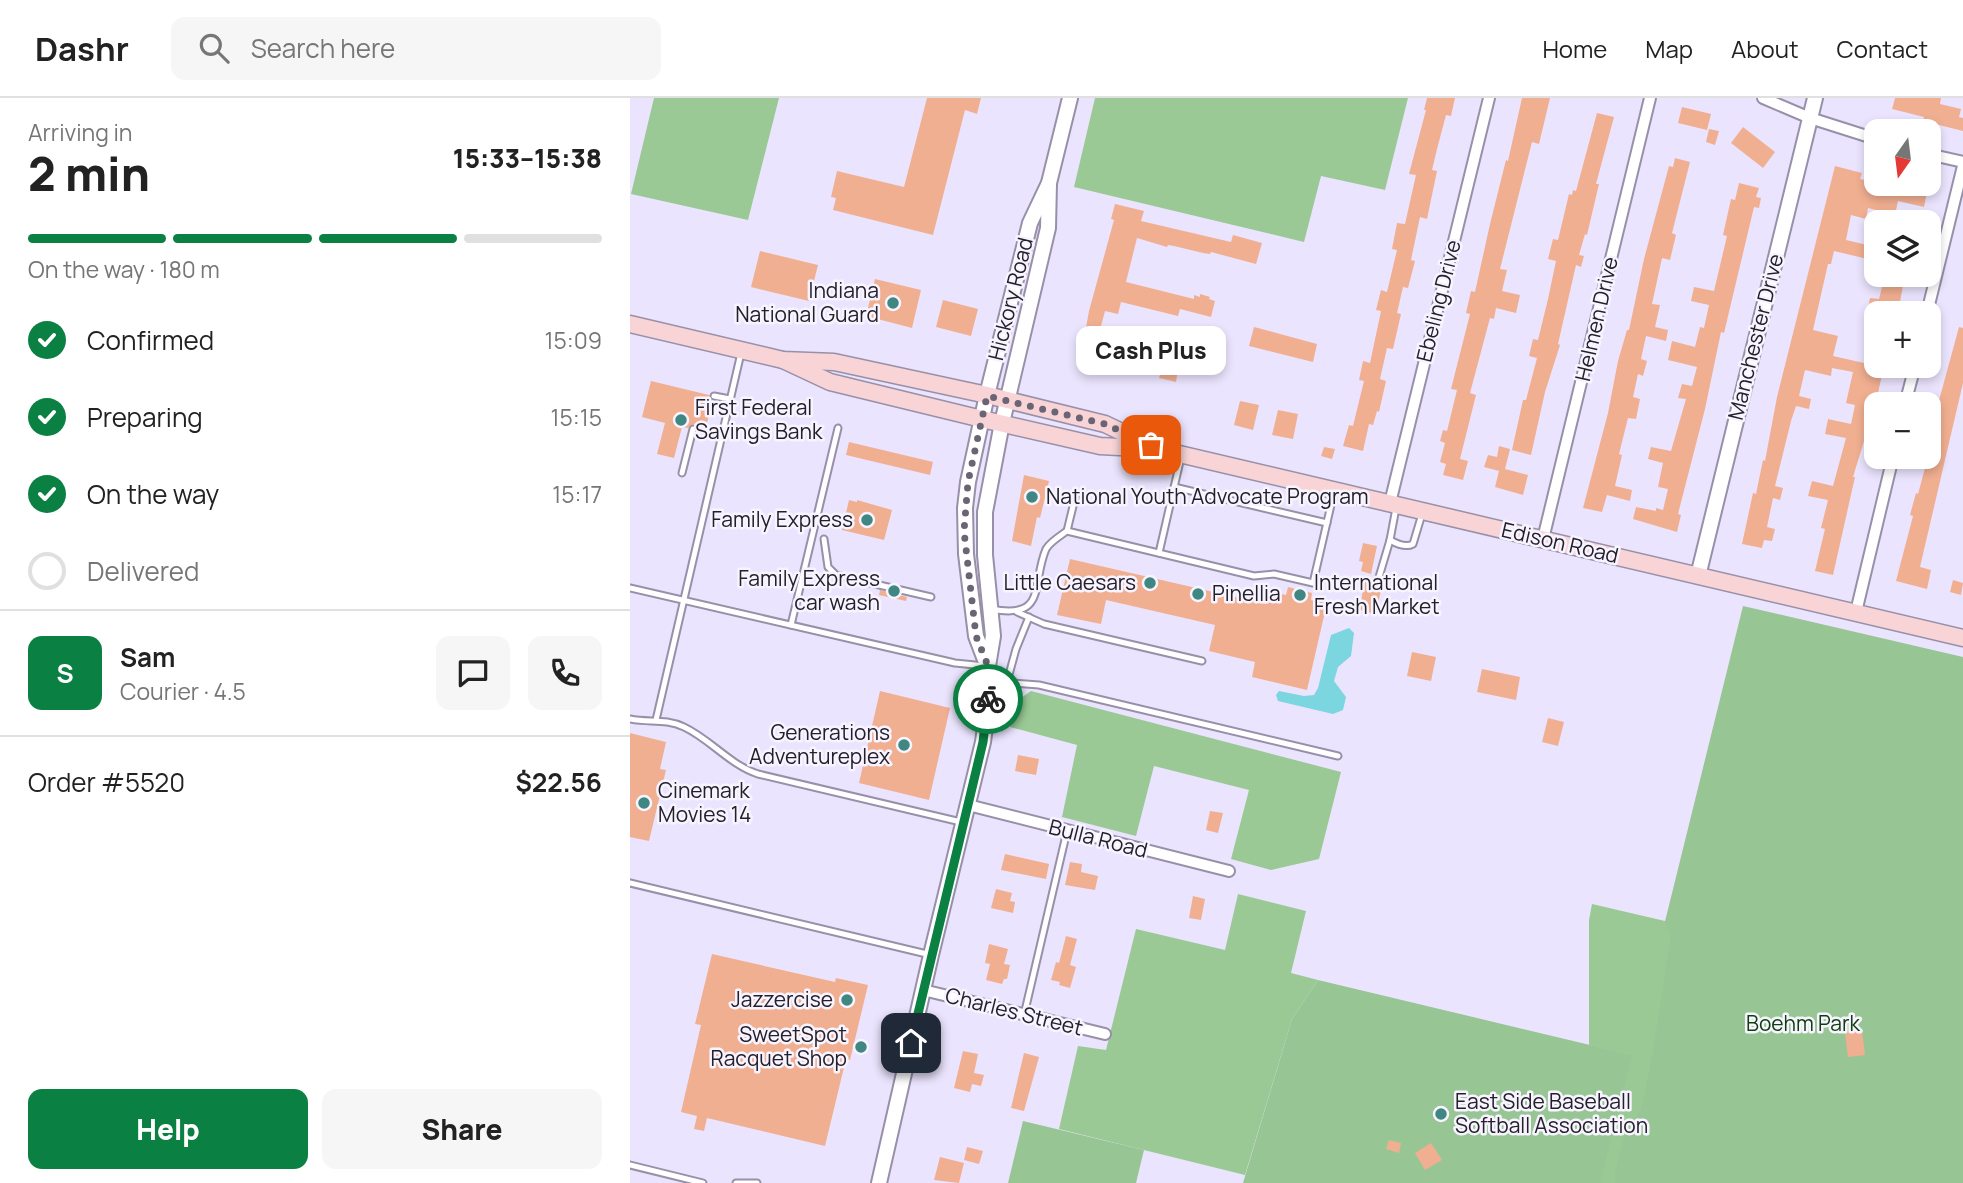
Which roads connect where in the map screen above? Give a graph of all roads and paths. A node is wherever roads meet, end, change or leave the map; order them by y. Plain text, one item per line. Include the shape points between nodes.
1 (1070, 98) edge
2 (1489, 98) edge
3 (1650, 98) edge
4 (1763, 98) edge
5 (1815, 98) edge
6 (1810, 118) junction
7 (1864, 135) edge
8 (1941, 158) edge
9 (1963, 164) edge
10 (1049, 183) junction
11 (1930, 301) edge
12 (630, 324) edge
13 (741, 350) junction
14 (782, 360) junction
15 (714, 396) dead end
16 (987, 396) junction
17 (730, 399) junction
18 (1008, 400) junction
19 (982, 419) junction
20 (1002, 423) junction
21 (838, 428) dead end
22 (693, 429) dead end
23 (1158, 449) junction
24 (1182, 454) junction
25 (1890, 469) edge
26 (682, 473) dead end
27 (1174, 487) junction
28 (1335, 490) junction
29 (1076, 494) dead end
30 (1393, 504) junction
31 (1423, 511) junction
32 (1327, 523) junction
33 (1067, 531) junction
34 (824, 539) dead end
35 (1543, 539) junction
36 (1390, 540) junction
37 (1159, 553) junction
38 (1698, 576) junction
39 (1379, 577) dead end
40 (630, 588) edge
41 (931, 597) dead end
42 (684, 601) junction
43 (991, 608) junction
44 (1017, 612) junction
45 (1856, 612) junction
46 (1029, 617) junction
47 (791, 625) junction
48 (1963, 638) edge
49 (1202, 661) dead end
50 (988, 674) junction
51 (1007, 682) junction
52 (630, 719) edge
53 (656, 720) junction
54 (1338, 756) dead end
55 (968, 805) junction
56 (964, 823) junction
57 (1066, 831) junction
58 (1229, 871) dead end
59 (630, 883) edge
60 (931, 955) junction
61 (923, 990) junction
62 (1024, 1015) junction
63 (1105, 1034) dead end
64 (630, 1166) edge
65 (703, 1183) edge
66 (736, 1183) edge
67 (757, 1183) edge
68 (879, 1183) edge

1 - 10 street, Hickory Road
2 - 30 street, Ebeling Drive
3 - 35 street, Helmen Drive
4 - 6 street
5 - 6 street, Manchester Drive
6 - 7 street
6 - 38 street, Manchester Drive
8 - 9 street
9 - 11 street
10 - 16 street, Hickory Road via 1030,223
10 - 18 street, Hickory Road via 1048,228
12 - 13 main road
13 - 14 main road
13 - 17 lane
14 - 16 main road, Edison Road via 834,362
14 - 19 main road, Edison Road via 830,382
15 - 17 lane
16 - 18 main road, Edison Road
16 - 19 street, Hickory Road
17 - 42 lane
18 - 20 street, Hickory Road
18 - 23 main road, Edison Road via 1105,424
19 - 20 main road, Edison Road
19 - 50 street, Hickory Road via 968,482 964,531 976,636
20 - 23 main road, Edison Road via 1100,446
20 - 43 street, Hickory Road via 988,485 984,532
21 - 47 lane
22 - 26 lane
23 - 24 main road, Edison Road
24 - 27 lane
24 - 28 main road, Edison Road
25 - 45 street
27 - 32 lane
27 - 37 lane
28 - 30 main road, Edison Road
28 - 32 lane
29 - 33 lane
30 - 31 main road, Edison Road
30 - 36 lane
31 - 35 main road, Edison Road
31 - 36 lane via 1413,544
32 - 37 lane via 1312,583 1274,574 1254,576
33 - 37 lane
33 - 44 lane via 1048,546 1036,594
34 - 41 lane via 828,567 836,575
35 - 38 main road, Edison Road
36 - 39 lane
38 - 45 main road, Edison Road
40 - 42 lane
42 - 47 lane
42 - 53 lane
43 - 44 lane
43 - 50 street, Hickory Road
44 - 46 lane
45 - 48 main road, Edison Road
46 - 49 lane
46 - 51 lane
47 - 50 lane
50 - 51 lane
50 - 55 street, Hickory Road via 983,742
51 - 54 lane via 1039,685
52 - 53 lane
53 - 56 lane via 686,728 758,774
55 - 56 street, Hickory Road
55 - 57 street, Bulla Road
56 - 60 street, Hickory Road
57 - 58 street, Bulla Road
57 - 62 lane
59 - 60 lane
60 - 61 street, Hickory Road
61 - 62 street, Charles Street
61 - 68 street, Hickory Road
62 - 63 street, Charles Street
64 - 65 lane
66 - 67 lane

